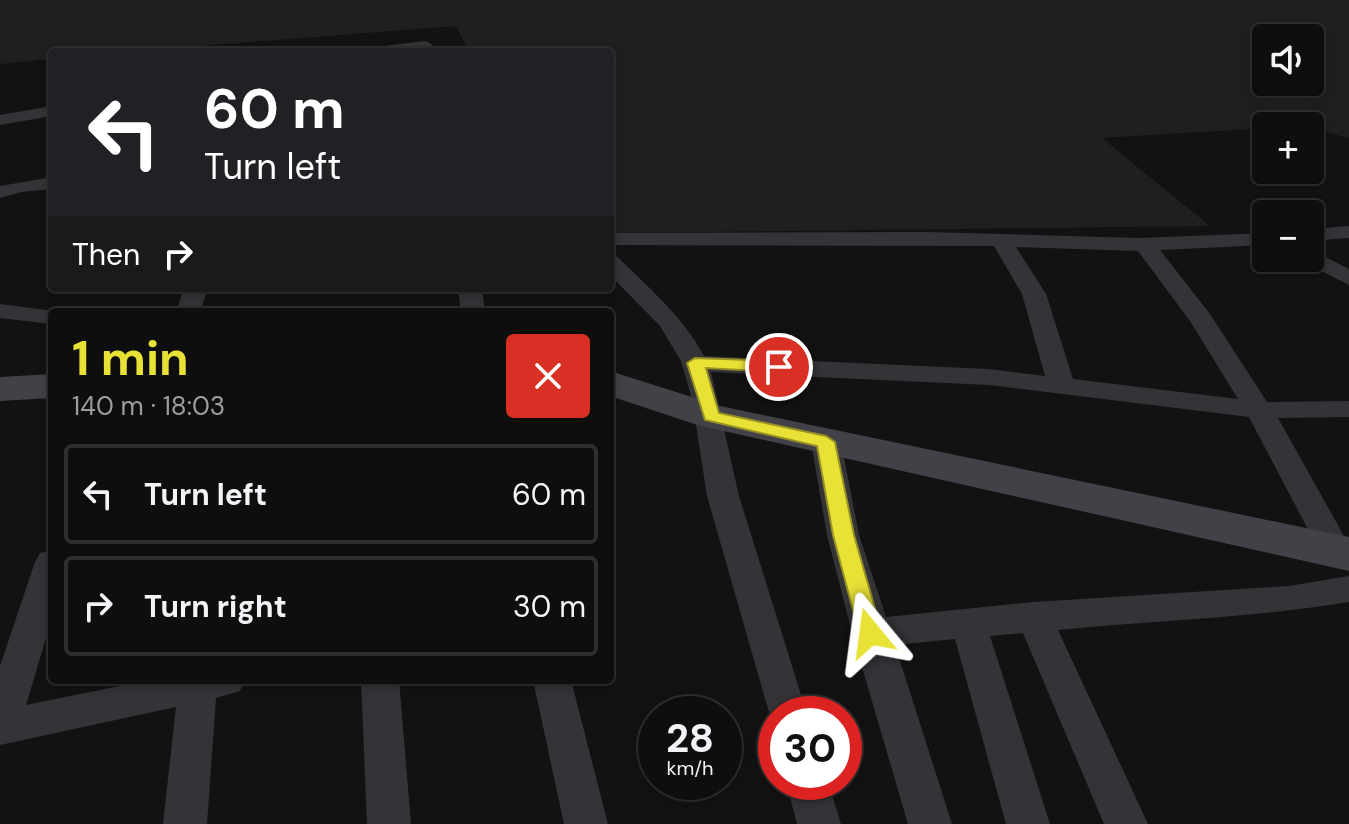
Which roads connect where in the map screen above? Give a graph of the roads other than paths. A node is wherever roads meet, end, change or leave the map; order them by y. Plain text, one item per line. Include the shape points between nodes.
1 (426, 45) dead end
2 (401, 48) edge
3 (48, 112) edge
4 (0, 120) edge
5 (48, 183) edge
6 (0, 192) edge
7 (1349, 232) edge
8 (1324, 234) edge
9 (614, 239) edge
10 (1001, 240) junction
11 (1252, 240) edge
12 (1145, 245) junction
13 (1324, 264) edge
14 (614, 266) edge
15 (1349, 278) edge
16 (0, 311) edge
17 (48, 317) edge
18 (695, 363) junction
19 (614, 384) edge
20 (1061, 384) junction
21 (48, 386) edge
22 (0, 389) edge
23 (1349, 409) edge
24 (1259, 410) junction
25 (711, 416) junction
26 (826, 442) junction
27 (1345, 565) edge
28 (48, 575) edge
29 (1034, 616) junction
30 (968, 623) junction
31 (870, 633) junction
32 (198, 684) edge
33 (207, 684) edge
34 (380, 684) edge
35 (553, 684) edge
36 (782, 696) edge
37 (0, 727) edge
38 (812, 800) edge
39 (185, 824) edge
40 (389, 824) edge
41 (586, 824) edge
42 (819, 824) edge
43 (930, 824) edge
44 (1028, 824) edge
45 (1126, 824) edge

1 - 2 street
3 - 4 street
5 - 6 street
7 - 8 street
9 - 10 street
10 - 12 street
10 - 20 street via 1034,294
11 - 12 street
12 - 24 street via 1201,319
13 - 15 street
14 - 18 street via 673,325
16 - 17 street
18 - 20 street
18 - 25 street
19 - 25 street
20 - 24 street
21 - 22 street
23 - 24 street
24 - 27 street
25 - 26 street
25 - 36 street via 723,495
26 - 27 street
26 - 31 street via 843,535
27 - 29 street via 1289,599
28 - 37 street
29 - 30 street
29 - 45 street
30 - 31 street
30 - 44 street
31 - 43 street
32 - 37 street
33 - 39 street
34 - 40 street
35 - 41 street
38 - 42 street

